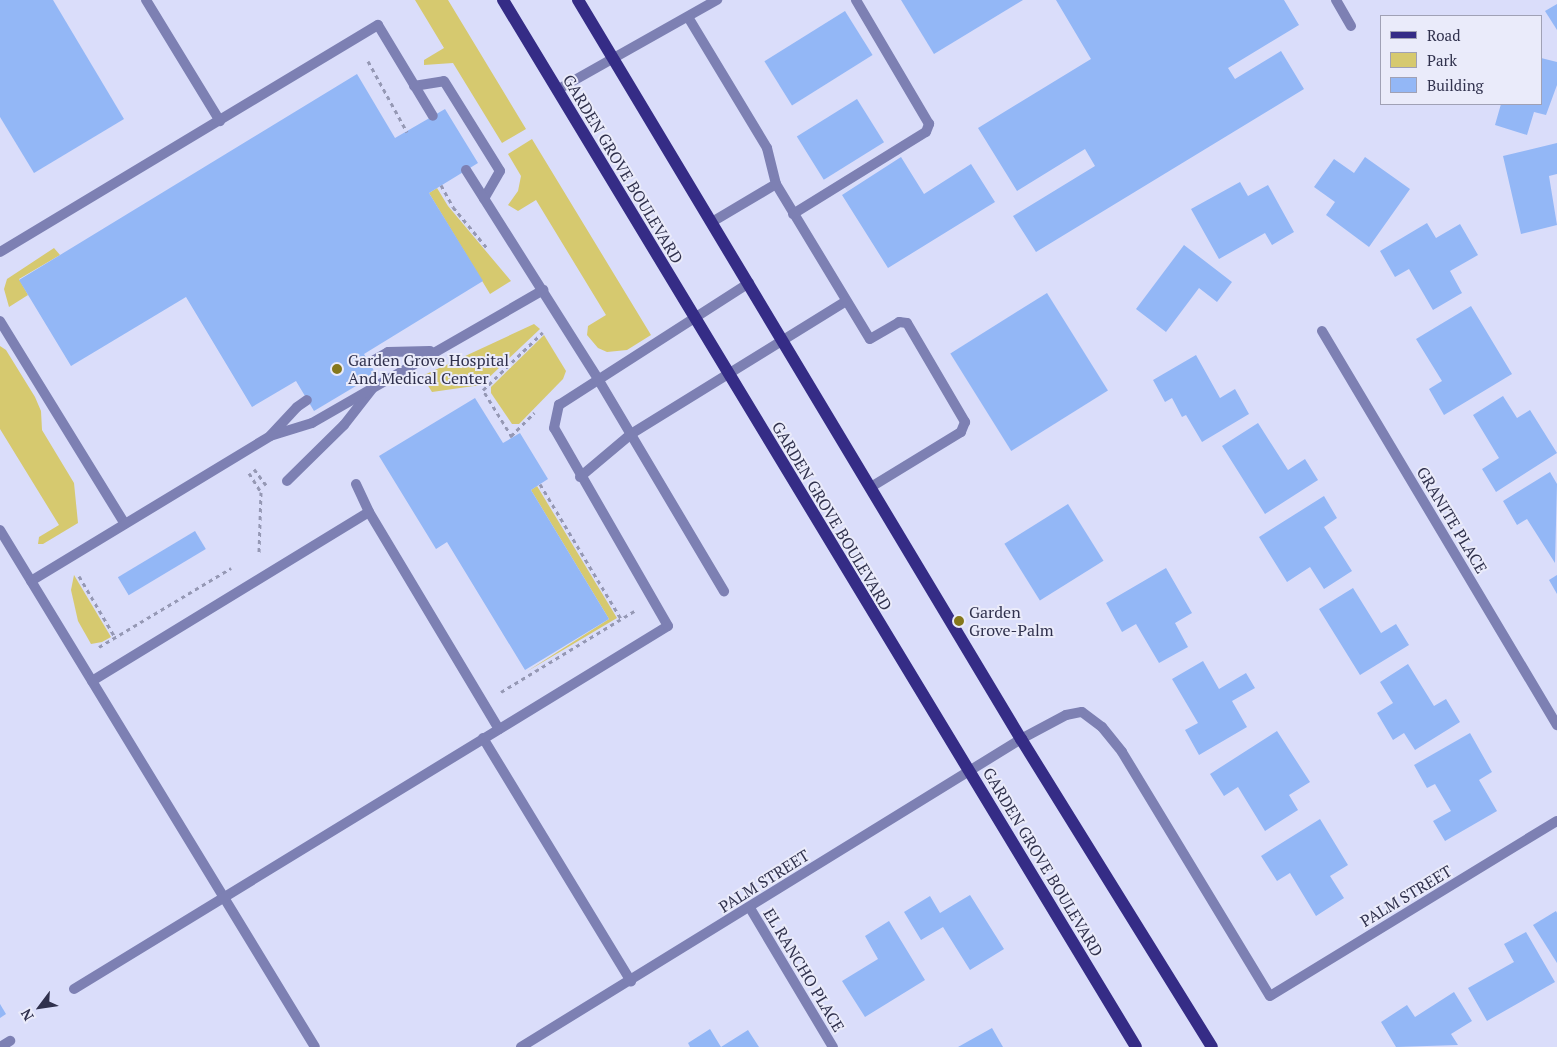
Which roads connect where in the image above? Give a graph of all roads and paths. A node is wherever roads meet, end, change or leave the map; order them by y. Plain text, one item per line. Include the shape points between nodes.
1 (146, 0) edge
2 (503, 0) edge
3 (578, 0) edge
4 (718, 0) edge
5 (856, 0) edge
6 (1336, 0) edge
7 (688, 17) junction
8 (1351, 26) dead end
9 (615, 60) junction
10 (368, 61) dead end
11 (414, 86) junction
12 (557, 90) junction
13 (433, 116) dead end
14 (220, 121) junction
15 (407, 132) dead end
16 (466, 170) dead end
17 (776, 184) junction
18 (484, 199) junction
19 (794, 214) junction
20 (712, 222) junction
21 (0, 252) edge
22 (749, 283) junction
23 (543, 290) junction
24 (846, 301) junction
25 (694, 319) junction
26 (0, 321) edge
27 (545, 330) dead end
28 (1322, 331) dead end
29 (782, 339) junction
30 (431, 351) junction
31 (369, 363) dead end
32 (727, 374) junction
33 (598, 379) junction
34 (376, 385) junction
35 (308, 400) dead end
36 (632, 434) junction
37 (270, 436) junction
38 (512, 438) dead end
39 (580, 477) junction
40 (287, 481) dead end
41 (269, 483) dead end
42 (356, 484) dead end
43 (540, 484) dead end
44 (871, 487) junction
45 (261, 492) junction
46 (270, 494) dead end
47 (368, 512) junction
48 (125, 524) junction
49 (0, 530) edge
50 (259, 554) dead end
51 (69, 558) junction
52 (31, 581) junction
53 (724, 591) dead end
54 (653, 600) junction
55 (621, 619) junction
56 (127, 660) junction
57 (92, 681) junction
58 (483, 702) junction
59 (1557, 725) edge
60 (499, 729) junction
61 (483, 738) junction
62 (1021, 739) junction
63 (969, 771) junction
64 (1557, 821) edge
65 (222, 898) junction
66 (750, 908) junction
67 (631, 980) junction
68 (74, 989) dead end
69 (10, 1041) dead end
70 (0, 1047) edge
71 (315, 1047) edge
72 (521, 1047) edge
73 (833, 1047) edge
74 (1136, 1047) edge
75 (1212, 1047) edge

1 - 14 street
2 - 12 main road, GARDEN GROVE BOULEVARD
3 - 9 main road
4 - 7 street
5 - 19 street via 929,124 926,132
6 - 8 street
7 - 9 street
7 - 17 street via 768,148
9 - 12 street
9 - 20 main road
10 - 15 path
11 - 13 street
11 - 14 street via 378,25
11 - 18 street via 444,81 500,171
12 - 25 main road, GARDEN GROVE BOULEVARD
14 - 21 street
16 - 18 street
17 - 19 street
17 - 20 street
18 - 23 street
19 - 24 street
20 - 22 main road
22 - 25 street
22 - 29 main road
23 - 30 street
23 - 33 street
24 - 29 street
24 - 44 street via 870,339 899,322 907,322 965,422 960,432
25 - 32 main road, GARDEN GROVE BOULEVARD
25 - 33 street
26 - 48 street
27 - 38 path via 483,390
28 - 59 street, GRANITE PLACE
29 - 32 street
29 - 44 main road
30 - 31 street via 388,352
30 - 34 street
32 - 36 street
32 - 63 main road, GARDEN GROVE BOULEVARD
33 - 36 street
33 - 39 street via 559,405 554,428
34 - 37 street via 312,423
34 - 40 street via 344,425
35 - 37 street
36 - 39 street
36 - 53 street
37 - 48 street
39 - 54 street
41 - 45 path via 264,486 254,469 249,472
42 - 47 street
43 - 55 path
44 - 62 main road
45 - 46 path
45 - 50 path
47 - 56 street
47 - 58 street
48 - 51 street
49 - 52 street
51 - 52 street
51 - 56 path
52 - 57 street
54 - 55 path
54 - 60 street via 668,626
55 - 58 path
56 - 57 street
57 - 65 street
58 - 60 street
60 - 61 street
61 - 65 street
61 - 67 street
62 - 63 street, PALM STREET
62 - 64 street, PALM STREET via 1066,715 1082,712 1102,727 1122,752 1270,996
62 - 75 main road
63 - 66 street, PALM STREET
63 - 74 main road, GARDEN GROVE BOULEVARD
65 - 68 street
65 - 71 street
66 - 67 street, PALM STREET
66 - 73 street, EL RANCHO PLACE
67 - 72 street, PALM STREET
69 - 70 street

